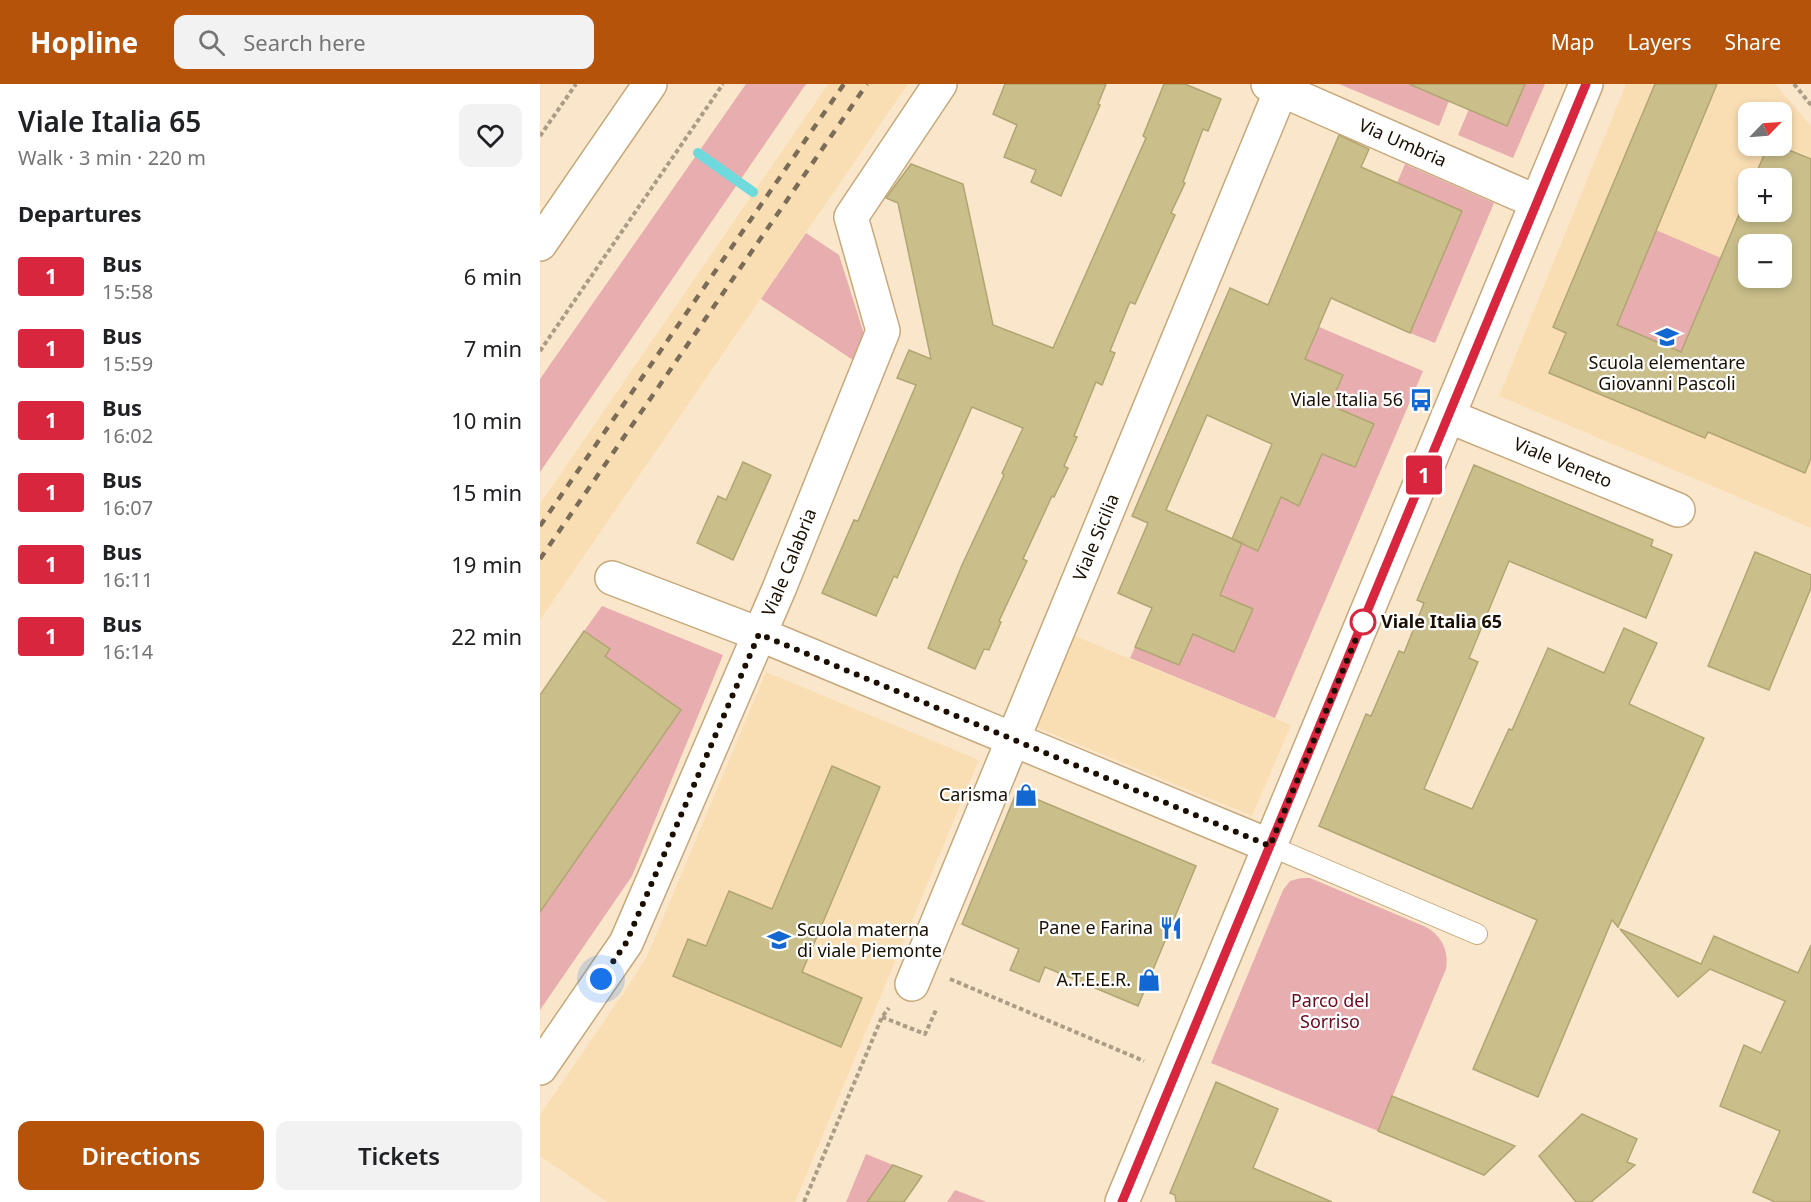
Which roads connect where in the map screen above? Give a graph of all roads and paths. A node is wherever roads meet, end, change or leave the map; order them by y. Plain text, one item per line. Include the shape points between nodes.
1 (576, 84) edge
2 (650, 84) edge
3 (723, 84) edge
4 (940, 84) edge
5 (1586, 84) edge
6 (1794, 84) edge
7 (1275, 87) edge
8 (1811, 105) edge
9 (540, 136) edge
10 (1537, 202) junction
11 (540, 244) edge
12 (540, 351) edge
13 (1448, 416) junction
14 (1678, 510) dead end
15 (612, 578) dead end
16 (759, 634) junction
17 (1013, 740) junction
18 (1270, 846) junction
19 (1477, 934) dead end
20 (912, 984) joint
21 (945, 988) dead end
22 (937, 1006) dead end
23 (882, 1017) junction
24 (540, 1068) edge
25 (1176, 1074) junction
26 (804, 1202) edge
27 (1122, 1202) edge

1 - 9 path
2 - 11 street
3 - 12 path
4 - 16 street, Viale Calabria via 852,217 883,332
5 - 10 street
6 - 8 path
7 - 10 street, Via Umbria
7 - 17 street, Viale Sicilia
10 - 13 street
13 - 14 street, Viale Veneto
13 - 18 street
15 - 16 street
16 - 17 street
16 - 24 street, Viale Calabria via 626,943
17 - 18 street
17 - 20 street, Viale Sicilia
18 - 19 lane
18 - 25 street
20 - 23 path
21 - 25 path via 949,978
22 - 23 path via 926,1034
23 - 26 path
25 - 27 street

